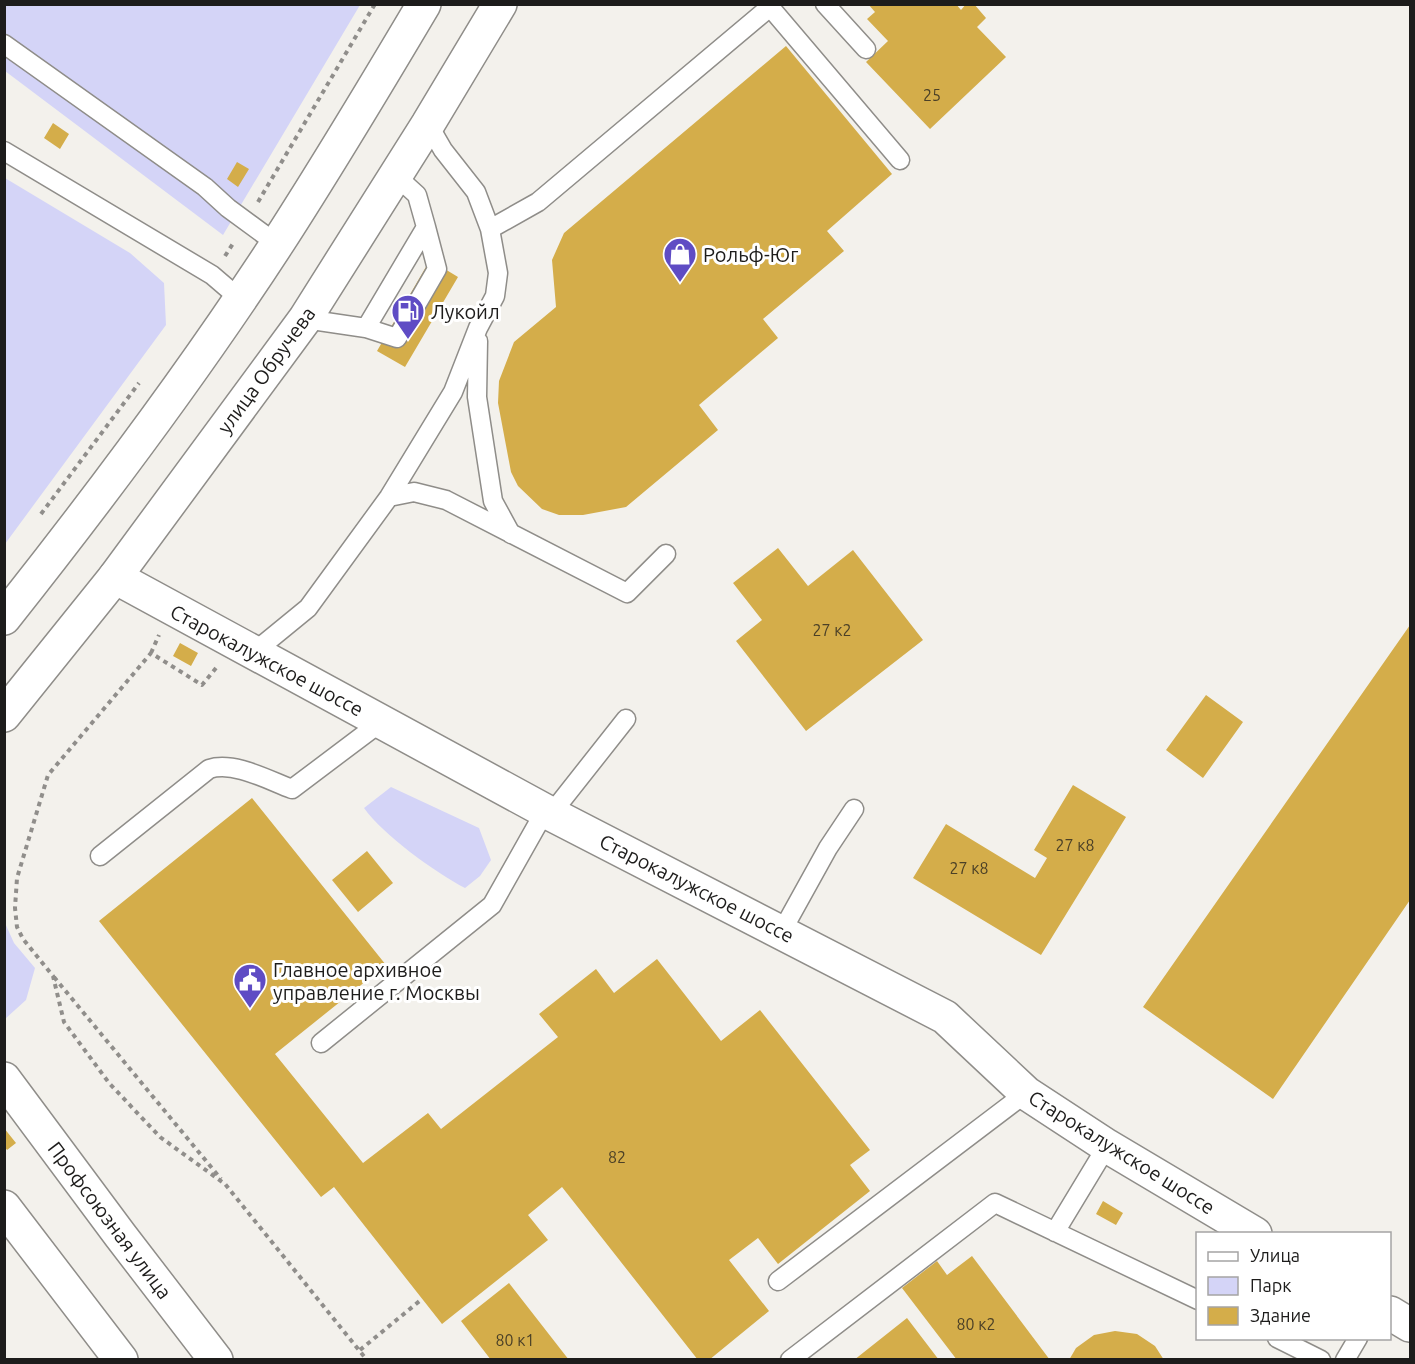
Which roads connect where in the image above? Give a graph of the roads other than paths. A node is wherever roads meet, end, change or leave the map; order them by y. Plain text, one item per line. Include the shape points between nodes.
1 (424, 4) edge
2 (500, 4) edge
3 (825, 4) edge
4 (4, 44) edge
5 (866, 49) dead end
6 (428, 124) junction
7 (4, 151) edge
8 (900, 160) dead end
9 (395, 175) junction
10 (426, 227) junction
11 (489, 229) junction
12 (277, 244) junction
13 (240, 299) junction
14 (305, 319) junction
15 (366, 328) junction
16 (478, 328) junction
17 (389, 497) junction
18 (511, 534) junction
19 (666, 554) dead end
20 (115, 577) junction
21 (4, 618) edge
22 (253, 653) junction
23 (4, 715) edge
24 (626, 719) dead end
25 (381, 722) junction
26 (854, 809) dead end
27 (548, 812) junction
28 (100, 856) dead end
29 (782, 932) junction
30 (321, 1042) dead end
31 (4, 1079) edge
32 (1026, 1092) junction
33 (1107, 1146) junction
34 (4, 1207) edge
35 (1055, 1232) junction
36 (1253, 1232) edge
37 (778, 1281) dead end
38 (1196, 1300) edge
39 (1391, 1314) edge
40 (1410, 1325) edge
41 (1281, 1340) edge
42 (1357, 1340) edge
43 (121, 1359) edge
44 (216, 1359) edge
45 (790, 1359) edge
46 (1321, 1359) edge
47 (1345, 1359) edge

1 - 12 main road
2 - 6 main road, улица Обручева
3 - 5 lane
4 - 12 lane via 205,187
6 - 9 main road, улица Обручева
6 - 11 lane via 476,192
7 - 13 lane via 212,275
8 - 11 lane via 770,7 538,202
9 - 10 lane via 417,195
9 - 14 main road, улица Обручева
10 - 15 lane
10 - 15 lane via 437,269 397,338
11 - 16 lane via 498,273 495,296
12 - 13 main road
13 - 21 main road via 149,429
14 - 15 lane
14 - 20 main road, улица Обручева
16 - 17 lane via 453,392
16 - 18 lane via 477,397 493,501
17 - 18 lane via 414,492 446,500
17 - 22 lane via 308,608
18 - 19 lane via 627,593
20 - 22 main road, Старокалужское шоссе
20 - 23 main road, улица Обручева
22 - 25 main road, Старокалужское шоссе
24 - 27 lane
25 - 27 main road, Старокалужское шоссе
25 - 28 lane via 292,789 234,769 209,769
26 - 29 lane
27 - 29 main road, Старокалужское шоссе
27 - 30 lane via 492,905
29 - 32 main road, Старокалужское шоссе via 945,1017
31 - 44 main road, Профсоюзная улица
32 - 33 main road, Старокалужское шоссе
32 - 37 lane
33 - 35 lane
33 - 36 main road, Старокалужское шоссе
34 - 43 main road
35 - 38 lane
35 - 45 lane via 995,1203
39 - 40 main road
41 - 46 lane
42 - 47 lane

